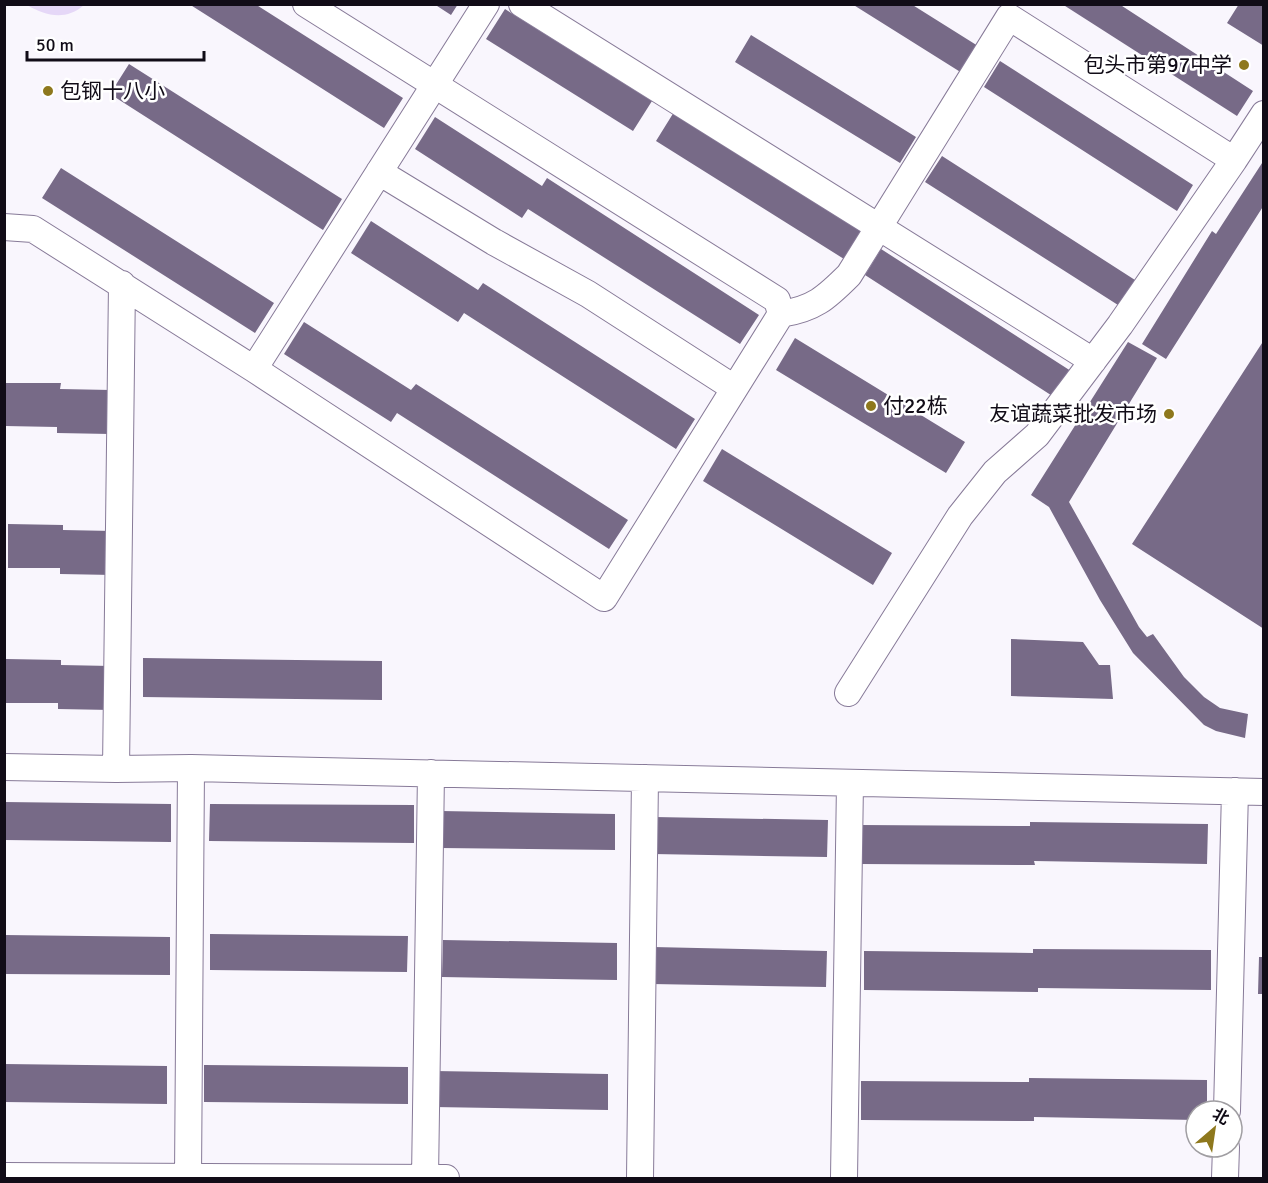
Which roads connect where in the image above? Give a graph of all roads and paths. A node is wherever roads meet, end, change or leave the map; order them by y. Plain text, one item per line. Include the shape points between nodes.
1 (306, 4) edge
2 (486, 4) edge
3 (522, 4) edge
4 (434, 85) junction
5 (1263, 114) edge
6 (1234, 160) junction
7 (379, 172) junction
8 (4, 227) edge
9 (879, 228) junction
10 (122, 284) junction
11 (781, 314) junction
12 (1093, 361) junction
13 (254, 369) junction
14 (734, 388) junction
15 (848, 693) dead end
16 (4, 767) edge
17 (191, 768) junction
18 (116, 769) junction
19 (431, 773) junction
20 (645, 778) junction
21 (850, 783) junction
22 (1235, 791) junction
23 (1263, 792) edge
24 (1227, 1099) edge
25 (1226, 1159) edge
26 (4, 1176) edge
27 (188, 1177) edge
28 (247, 1178) edge
29 (425, 1178) edge
30 (446, 1179) edge
31 (640, 1179) edge
32 (844, 1179) edge
33 (1226, 1179) edge

1 - 4 street
2 - 4 street
3 - 9 street
4 - 7 street
4 - 11 street via 777,300
5 - 6 street
6 - 9 street via 1009,16
6 - 12 street
7 - 13 street
7 - 14 street via 588,294
8 - 10 street via 33,229
9 - 11 street via 849,275 829,295 802,311
9 - 12 street
10 - 13 street
10 - 18 street
11 - 14 street
12 - 15 street via 1037,435 995,472 960,516
13 - 14 street via 604,598
16 - 18 street
17 - 18 street
17 - 19 street
17 - 27 street
19 - 20 street
19 - 29 street
20 - 21 street
20 - 31 street
21 - 22 street
21 - 32 street
22 - 23 street
22 - 24 street
25 - 33 street
26 - 27 street
27 - 28 street
28 - 29 street
29 - 30 street

